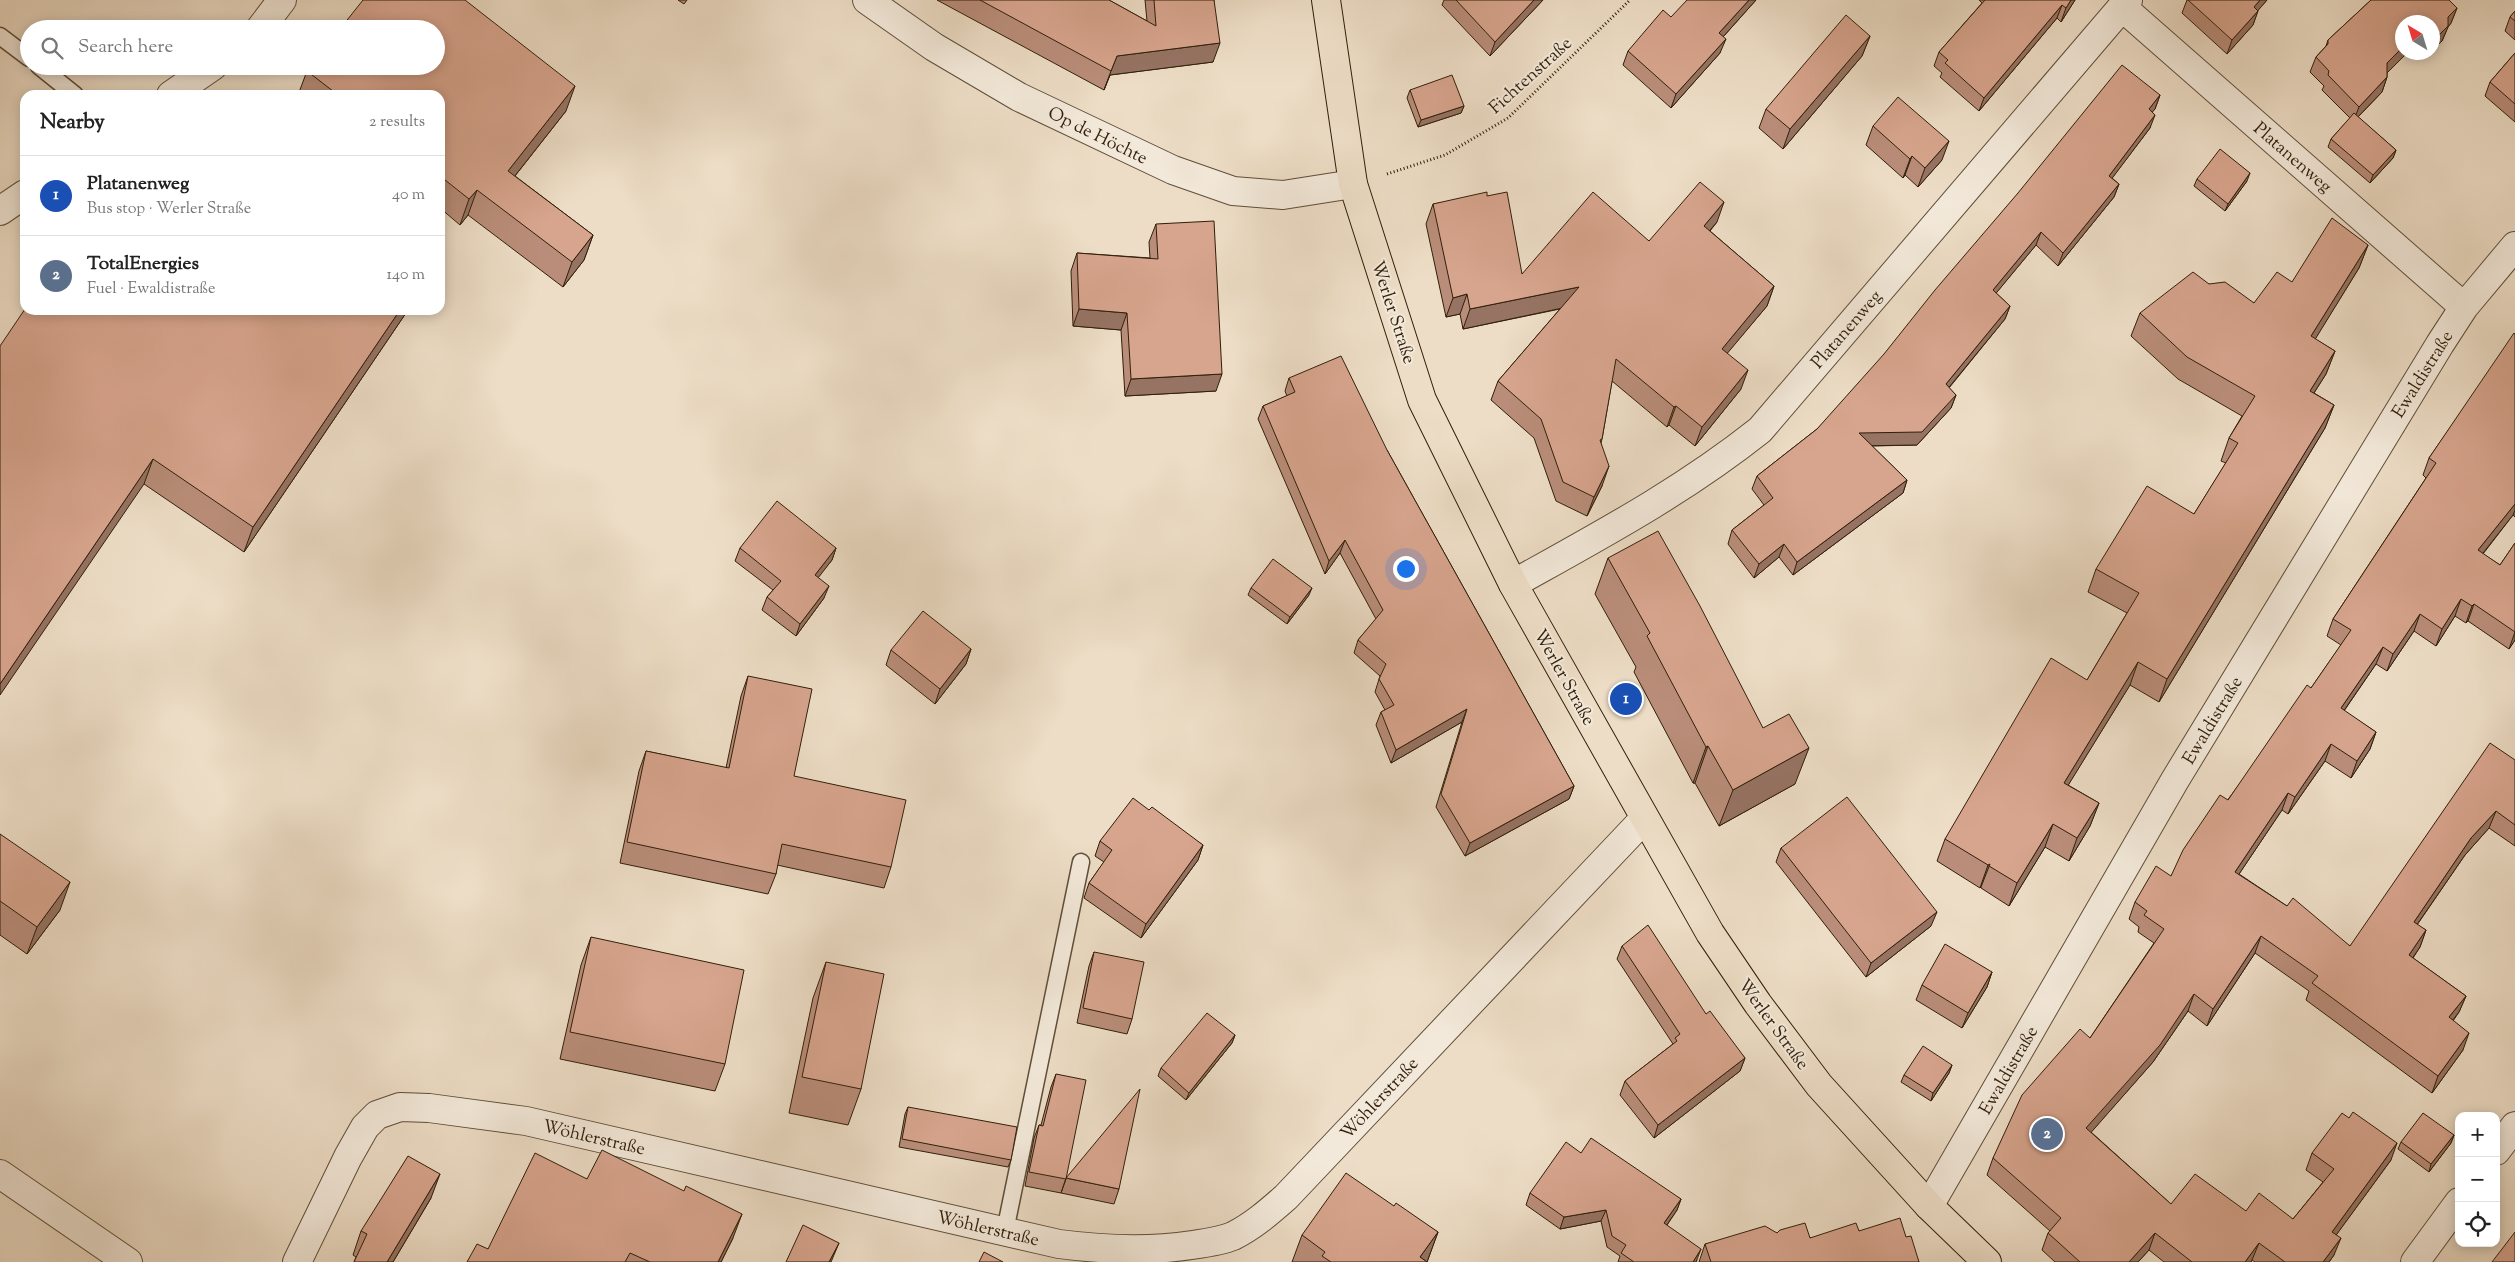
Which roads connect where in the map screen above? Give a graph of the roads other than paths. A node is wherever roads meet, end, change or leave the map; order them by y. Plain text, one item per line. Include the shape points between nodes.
1 (282, 0) edge
2 (867, 0) edge
3 (1326, 0) edge
4 (2125, 4) edge
5 (267, 20) edge
6 (0, 36) edge
7 (20, 51) edge
8 (50, 75) edge
9 (200, 75) edge
10 (69, 90) edge
11 (177, 90) edge
12 (1353, 184) junction
13 (20, 197) edge
14 (0, 211) edge
15 (2515, 246) edge
16 (2464, 307) junction
17 (1513, 584) junction
18 (1644, 819) junction
19 (1081, 862) dead end
20 (2515, 1126) edge
21 (2500, 1146) edge
22 (0, 1174) edge
23 (1929, 1206) junction
24 (2455, 1207) edge
25 (1004, 1231) junction
26 (1134, 1256) edge
27 (128, 1262) edge
28 (297, 1262) edge
29 (1987, 1262) edge
30 (2415, 1262) edge

1 - 5 street
2 - 12 street, Op de Höchte via 934,47 1019,97 1173,170 1234,191 1283,195
3 - 12 main road, Werler Straße
4 - 16 street, Platanenweg
4 - 17 street, Platanenweg via 1760,430 1717,465 1670,495
6 - 7 lane
8 - 10 lane
9 - 11 street
12 - 17 main road, Werler Straße via 1422,400
13 - 14 street
15 - 16 street, Ewaldistraße
16 - 23 street, Ewaldistraße via 2175,780
17 - 18 main road, Werler Straße
18 - 23 main road, Werler Straße via 1710,933 1758,1004 1819,1085
18 - 26 street, Wöhlerstraße via 1286,1197 1261,1219 1233,1236
19 - 25 lane
20 - 21 street
22 - 27 street
23 - 29 main road, Werler Straße
24 - 30 street
25 - 26 street, Wöhlerstraße
25 - 28 street, Wöhlerstraße via 526,1122 400,1107 377,1115 365,1127

